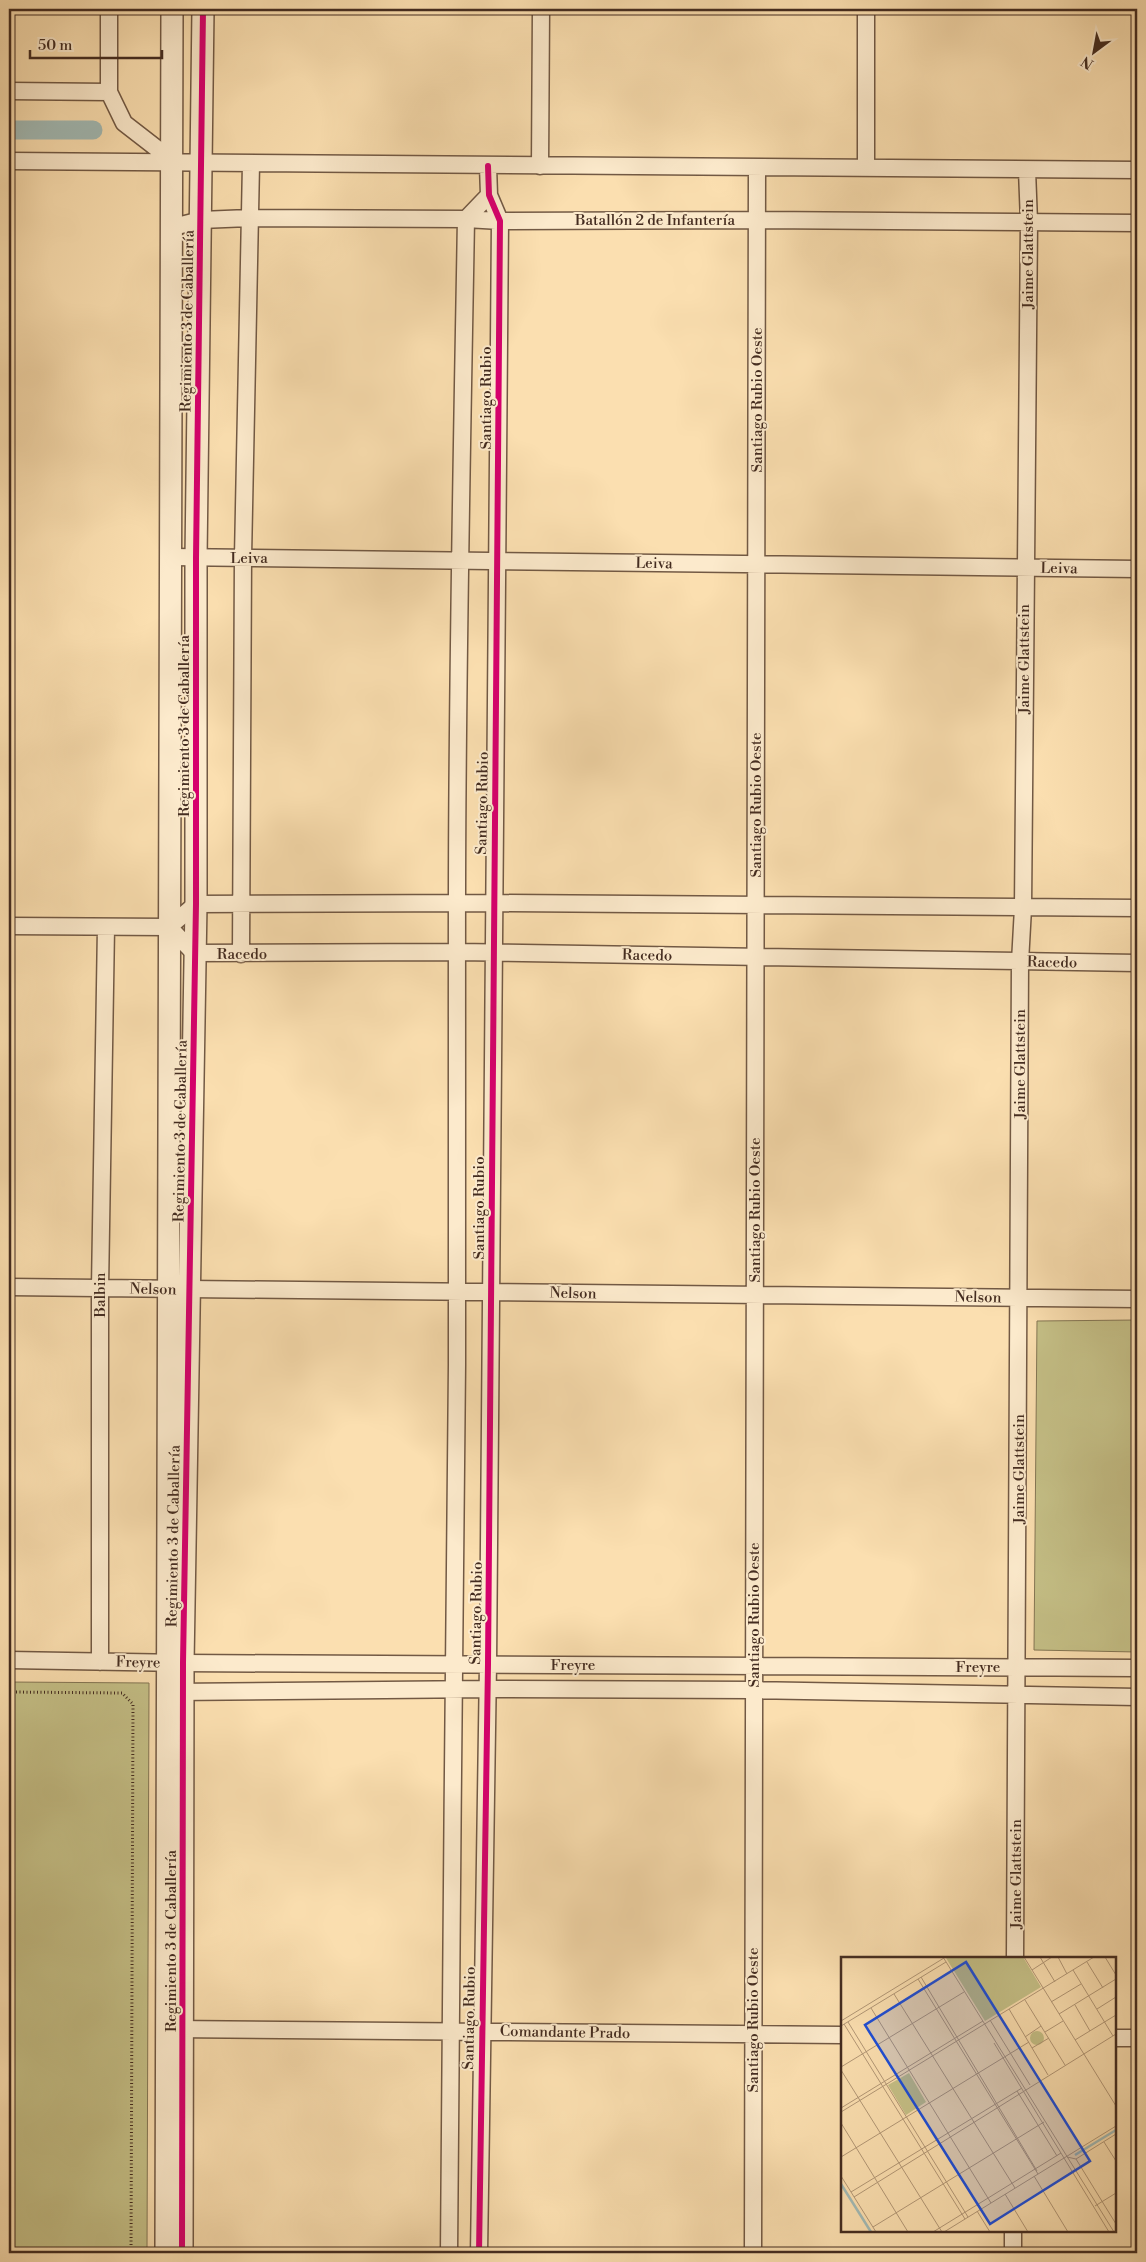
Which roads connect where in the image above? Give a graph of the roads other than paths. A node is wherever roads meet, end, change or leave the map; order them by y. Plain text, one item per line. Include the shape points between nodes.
1 (109, 9) edge
2 (172, 9) edge
3 (203, 9) edge
4 (541, 9) edge
5 (866, 9) edge
6 (9, 91) edge
7 (109, 92) junction
8 (9, 161) edge
9 (173, 161) junction
10 (202, 164) junction
11 (251, 164) junction
12 (488, 166) junction
13 (540, 166) junction
14 (757, 167) junction
15 (866, 168) junction
16 (1027, 170) junction
17 (1137, 170) edge
18 (489, 195) junction
19 (249, 218) junction
20 (466, 219) junction
21 (201, 220) junction
22 (758, 220) junction
23 (500, 221) junction
24 (1029, 222) junction
25 (1137, 224) edge
26 (173, 227) junction
27 (172, 557) junction
28 (243, 557) junction
29 (196, 558) junction
30 (498, 561) junction
31 (459, 562) junction
32 (756, 565) junction
33 (1024, 568) junction
34 (1137, 569) edge
35 (493, 903) junction
36 (196, 904) junction
37 (241, 904) junction
38 (457, 904) junction
39 (756, 905) junction
40 (1023, 908) junction
41 (1137, 908) edge
42 (9, 926) edge
43 (169, 927) junction
44 (106, 928) junction
45 (457, 952) junction
46 (493, 953) junction
47 (194, 954) junction
48 (241, 954) junction
49 (755, 956) junction
50 (1020, 962) junction
51 (1137, 963) edge
52 (9, 1287) edge
53 (100, 1288) junction
54 (167, 1290) junction
55 (191, 1290) junction
56 (458, 1292) junction
57 (491, 1292) junction
58 (754, 1295) junction
59 (1020, 1298) junction
60 (1137, 1299) edge
61 (9, 1660) edge
62 (100, 1662) junction
63 (174, 1663) junction
64 (488, 1664) junction
65 (456, 1665) junction
66 (754, 1666) junction
67 (1017, 1667) junction
68 (1137, 1668) edge
69 (488, 1689) junction
70 (455, 1690) junction
71 (754, 1690) junction
72 (174, 1692) junction
73 (1017, 1695) junction
74 (1137, 1697) edge
75 (1015, 1957) edge
76 (175, 2029) junction
77 (481, 2031) junction
78 (449, 2032) junction
79 (753, 2034) junction
80 (841, 2035) edge
81 (1116, 2038) edge
82 (1137, 2038) edge
83 (1013, 2232) edge
84 (166, 2253) edge
85 (182, 2253) edge
86 (449, 2253) edge
87 (479, 2253) edge
88 (752, 2253) edge
89 (1013, 2253) edge

1 - 7 street
2 - 9 street, Regimiento 3 de Caballería
3 - 10 street, Regimiento 3 de Caballería
4 - 13 street
5 - 15 street
6 - 7 street
7 - 9 street via 124,123
8 - 9 street
9 - 10 street
9 - 26 street, Regimiento 3 de Caballería
10 - 11 street
10 - 21 street, Regimiento 3 de Caballería
11 - 12 street
11 - 19 street
12 - 13 street
12 - 18 street, Santiago Rubio
13 - 14 street
14 - 15 street
14 - 22 street, Santiago Rubio Oeste
15 - 16 street
16 - 17 street
16 - 24 street, Jaime Glattstein
18 - 20 street
18 - 23 street, Santiago Rubio
19 - 20 street, Batallón 2 de Infantería
19 - 21 street, Batallón 2 de Infantería
19 - 28 street
20 - 23 street, Batallón 2 de Infantería
20 - 31 street, Santiago Rubio
21 - 26 street, Batallón 2 de Infantería
21 - 29 street, Regimiento 3 de Caballería
22 - 23 street, Batallón 2 de Infantería
22 - 24 street, Batallón 2 de Infantería
22 - 32 street, Santiago Rubio Oeste
23 - 30 street, Santiago Rubio
24 - 25 street, Batallón 2 de Infantería
24 - 33 street, Jaime Glattstein
26 - 27 street, Regimiento 3 de Caballería
27 - 29 street, Leiva
27 - 43 street, Regimiento 3 de Caballería
28 - 29 street, Leiva
28 - 31 street, Leiva
28 - 37 street
29 - 36 street, Regimiento 3 de Caballería
30 - 31 street, Leiva
30 - 32 street, Leiva
30 - 35 street, Santiago Rubio
31 - 38 street, Santiago Rubio
32 - 33 street, Leiva
32 - 39 street, Santiago Rubio Oeste
33 - 34 street, Leiva
33 - 40 street, Jaime Glattstein
35 - 38 street
35 - 39 street
35 - 46 street, Santiago Rubio
36 - 37 street
36 - 43 street
36 - 47 street, Regimiento 3 de Caballería
37 - 38 street
37 - 48 street
38 - 45 street, Santiago Rubio
39 - 40 street
39 - 49 street, Santiago Rubio Oeste
40 - 41 street
40 - 50 street, Jaime Glattstein
42 - 44 street
43 - 44 street
43 - 47 street
43 - 54 street, Regimiento 3 de Caballería
44 - 53 street, Balbin
45 - 46 street, Racedo
45 - 48 street, Racedo
45 - 56 street, Santiago Rubio
46 - 49 street, Racedo
46 - 57 street, Santiago Rubio
47 - 48 street, Racedo
47 - 55 street, Regimiento 3 de Caballería
49 - 50 street, Racedo
49 - 58 street, Santiago Rubio Oeste
50 - 51 street, Racedo
50 - 59 street, Jaime Glattstein
52 - 53 street, Nelson
53 - 54 street, Nelson
53 - 62 street, Balbin
54 - 55 street, Nelson
54 - 63 street, Regimiento 3 de Caballería
55 - 56 street, Nelson
55 - 63 street, Regimiento 3 de Caballería
56 - 57 street, Nelson
56 - 65 street, Santiago Rubio
57 - 58 street, Nelson
57 - 64 street, Santiago Rubio
58 - 59 street, Nelson
58 - 66 street, Santiago Rubio Oeste
59 - 60 street, Nelson
59 - 67 street, Jaime Glattstein
61 - 62 street, Freyre
62 - 63 street, Freyre
63 - 65 street, Freyre
63 - 72 street, Regimiento 3 de Caballería
64 - 65 street, Freyre
64 - 66 street, Freyre
64 - 69 street, Santiago Rubio
65 - 70 street, Santiago Rubio
66 - 67 street, Freyre
66 - 71 street, Santiago Rubio Oeste
67 - 68 street, Freyre
67 - 73 street, Jaime Glattstein
69 - 70 street, Freyre
69 - 71 street, Freyre
69 - 77 street, Santiago Rubio
70 - 72 street, Freyre
70 - 78 street, Santiago Rubio
71 - 73 street, Freyre
71 - 79 street, Santiago Rubio Oeste
72 - 76 street, Regimiento 3 de Caballería
73 - 74 street, Freyre
73 - 75 street, Jaime Glattstein
76 - 78 street, Comandante Prado
76 - 84 street, Regimiento 3 de Caballería
76 - 85 street, Regimiento 3 de Caballería
77 - 78 street, Comandante Prado
77 - 79 street, Comandante Prado
77 - 87 street, Santiago Rubio
78 - 86 street, Santiago Rubio
79 - 80 street, Comandante Prado
79 - 88 street, Santiago Rubio Oeste
81 - 82 street
83 - 89 street

